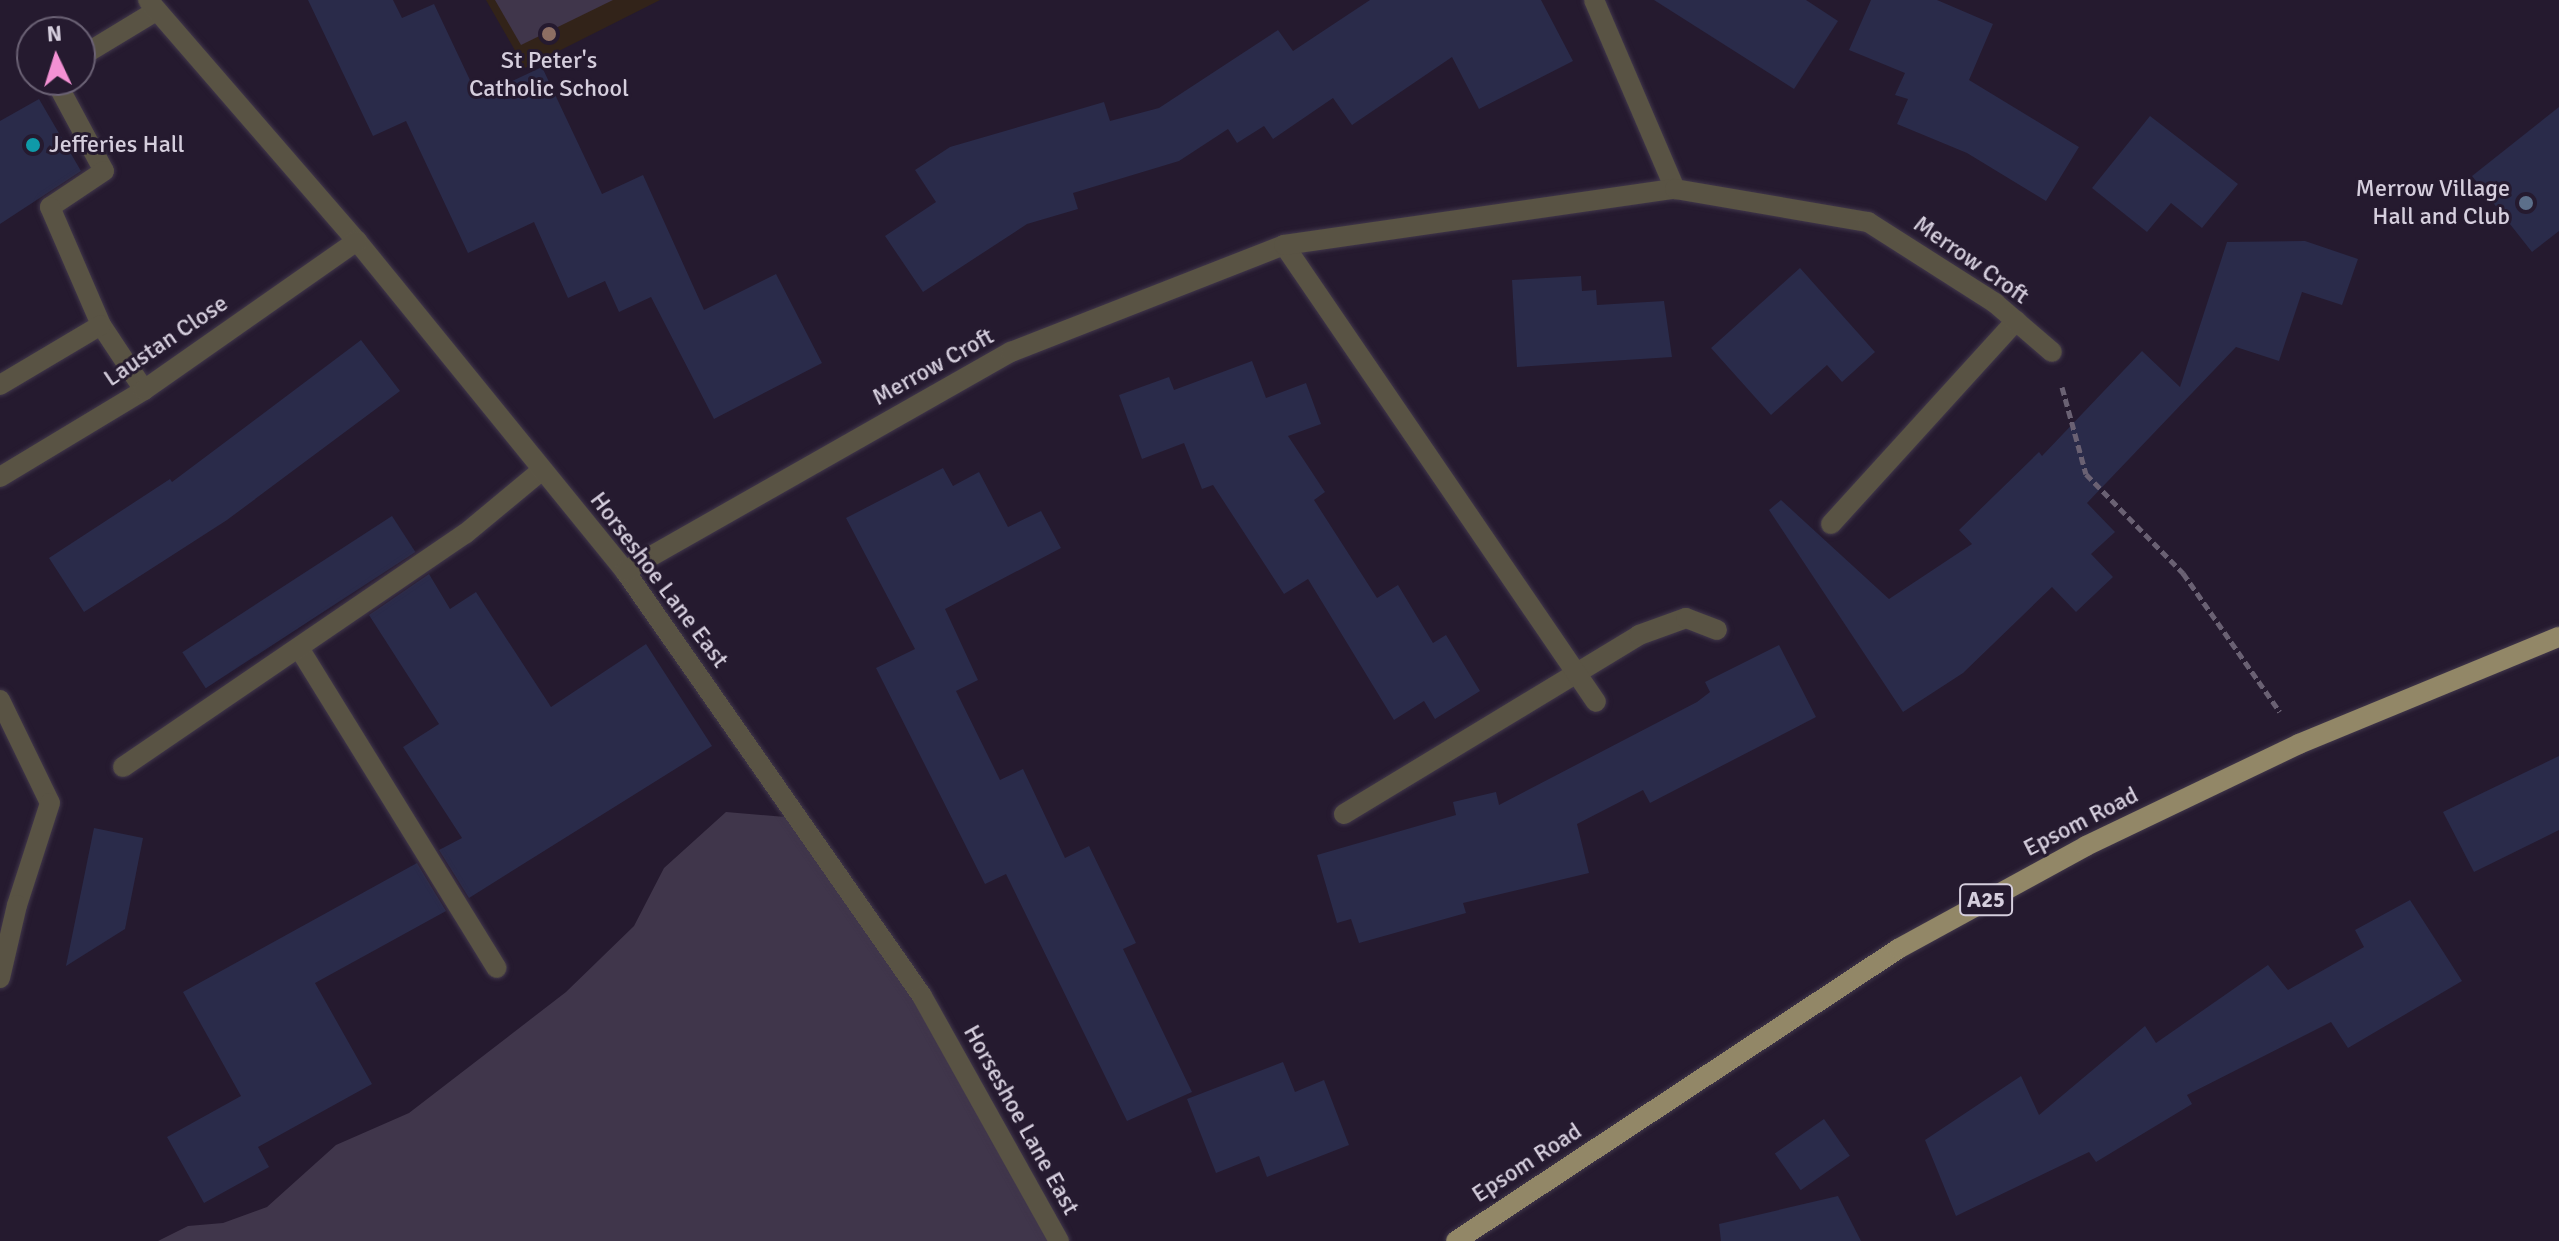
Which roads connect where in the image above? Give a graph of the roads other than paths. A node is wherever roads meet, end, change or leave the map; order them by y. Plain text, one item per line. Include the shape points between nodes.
1 (1594, 0) edge
2 (152, 6) edge
3 (96, 46) edge
4 (64, 96) edge
5 (1675, 189) junction
6 (357, 241) junction
7 (1284, 245) junction
8 (2016, 321) junction
9 (101, 325) junction
10 (2052, 352) road end
11 (0, 385) edge
12 (144, 390) junction
13 (542, 470) junction
14 (0, 477) edge
15 (1831, 524) dead end
16 (625, 571) junction
17 (1717, 630) dead end
18 (2559, 637) edge
19 (299, 648) junction
20 (1574, 670) junction
21 (0, 700) edge
22 (1596, 702) dead end
23 (123, 767) dead end
24 (1344, 814) dead end
25 (497, 968) dead end
26 (0, 978) edge
27 (1059, 1241) edge
28 (1458, 1241) edge

1 - 5 street
2 - 3 street
2 - 6 street, Horseshoe Lane East
4 - 9 street via 104,171 50,207
5 - 7 street, Merrow Croft
5 - 8 street, Merrow Croft via 1868,222
6 - 12 street, Laustan Close
6 - 13 street, Horseshoe Lane East
7 - 16 street, Merrow Croft via 1011,352
7 - 20 street
8 - 10 street, Merrow Croft
8 - 15 street
9 - 11 street
9 - 12 street
12 - 14 street, Laustan Close
13 - 16 street, Horseshoe Lane East
13 - 19 street via 465,534
16 - 27 street, Horseshoe Lane East via 922,996
17 - 20 street via 1686,618 1639,635
18 - 28 main road, Epsom Road / A25 via 2299,744 2086,846 1898,949
19 - 23 street
19 - 25 street
20 - 22 street
20 - 24 street
21 - 26 street via 50,803

